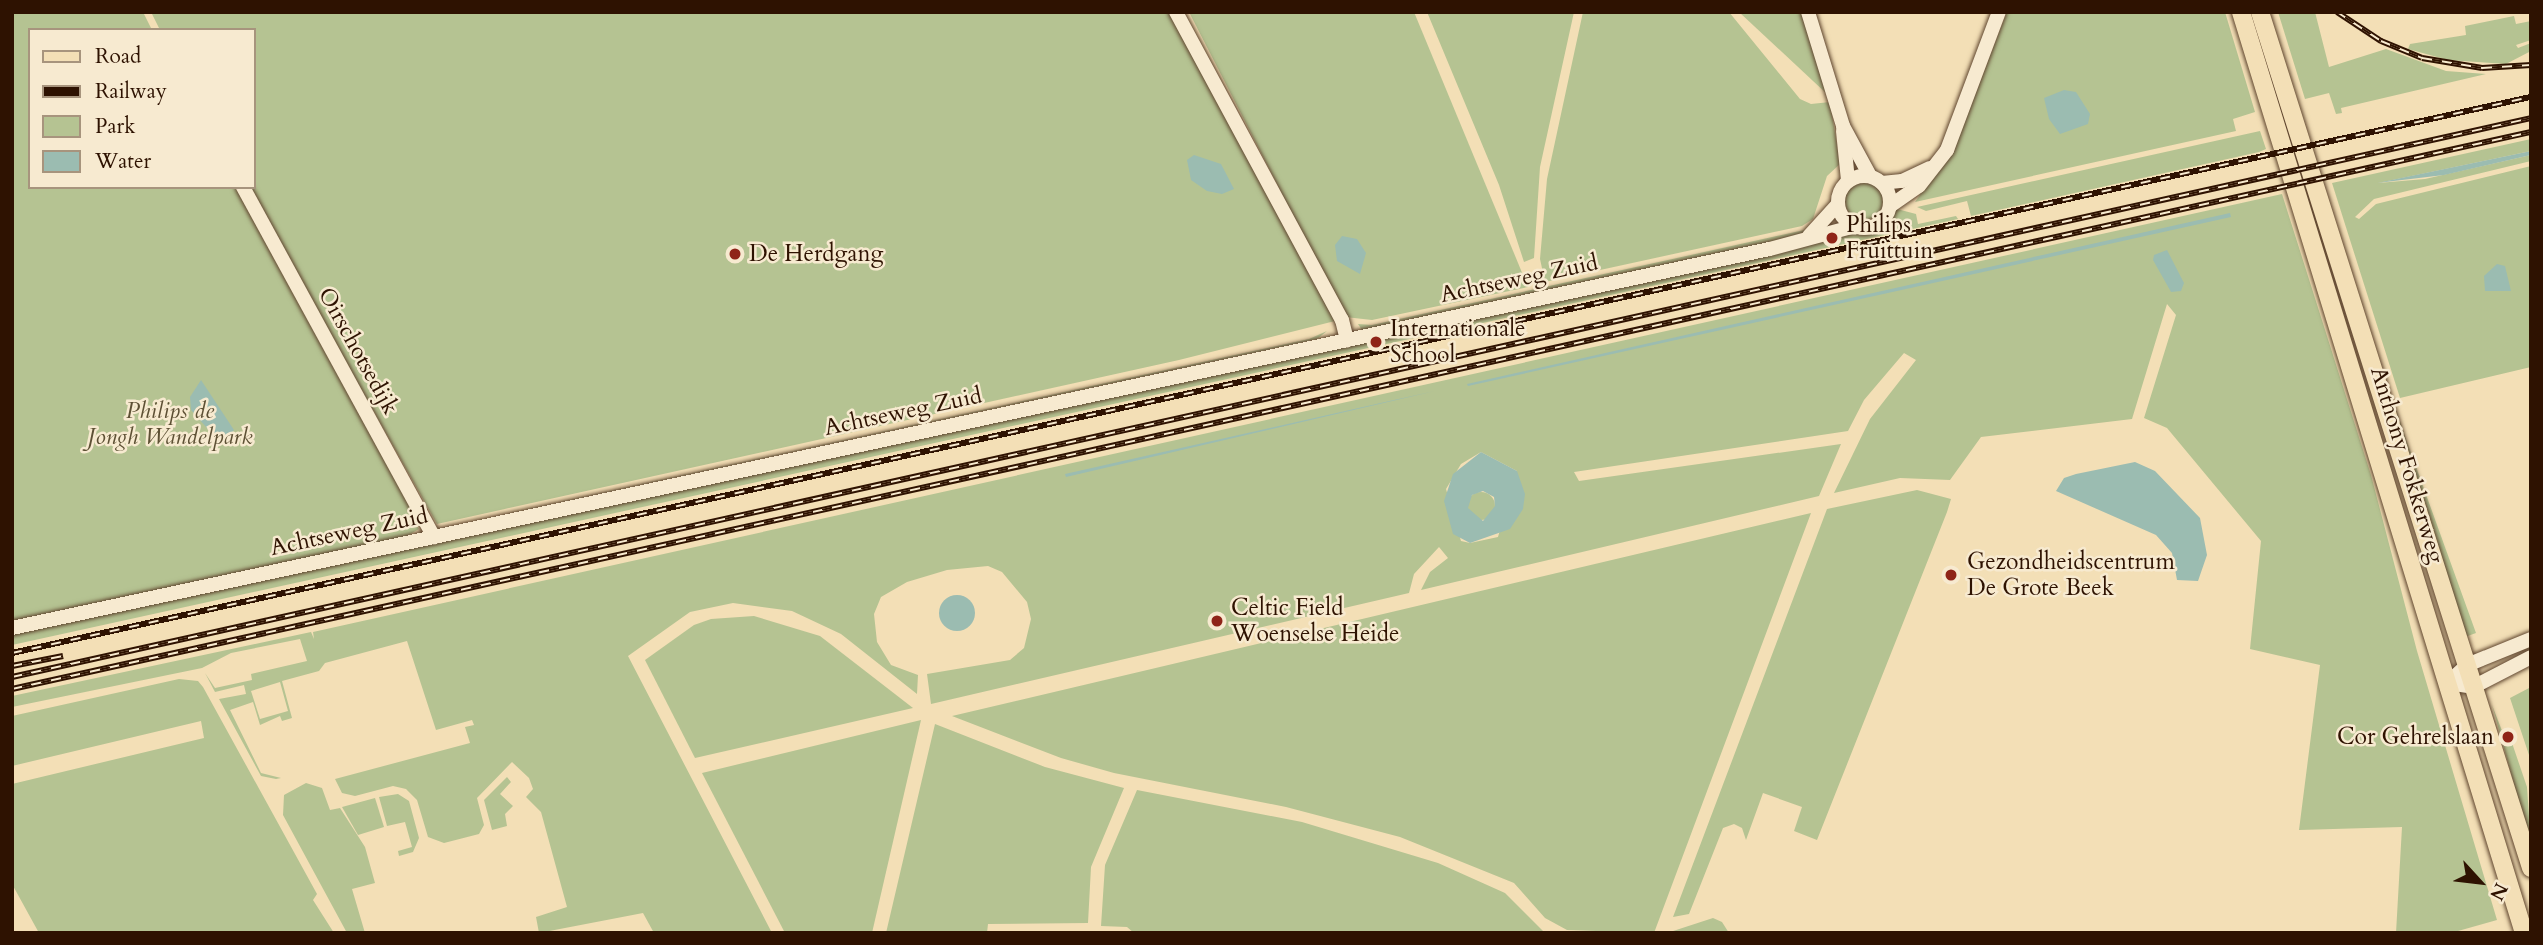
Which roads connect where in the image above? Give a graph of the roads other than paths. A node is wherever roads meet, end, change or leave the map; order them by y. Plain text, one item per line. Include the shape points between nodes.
1 (1176, 12) edge
2 (1808, 12) edge
3 (1999, 12) edge
4 (2241, 12) edge
5 (2260, 12) edge
6 (1843, 126) junction
7 (1938, 162) junction
8 (1876, 179) junction
9 (1849, 180) junction
10 (244, 189) edge
11 (1838, 204) junction
12 (1890, 206) junction
13 (1855, 226) junction
14 (1804, 240) junction
15 (1347, 340) junction
16 (434, 537) junction
17 (12, 628) edge
18 (2531, 639) edge
19 (2531, 657) edge
20 (2467, 665) junction
21 (2448, 683) junction
22 (2473, 687) junction
23 (2531, 868) edge
24 (2524, 933) edge

1 - 15 street via 1342,320
2 - 6 street
3 - 7 street via 1957,128
4 - 21 main road, Anthony Fokkerweg
5 - 20 main road, Anthony Fokkerweg
6 - 8 street
6 - 9 street
7 - 8 street via 1902,181
7 - 12 street via 1919,186
8 - 9 street
8 - 12 street
9 - 11 street
10 - 16 street, Oirschotsedijk
11 - 13 street via 1843,217
11 - 14 street, Achtseweg Zuid via 1830,218
12 - 13 street via 1877,224
13 - 14 street, Achtseweg Zuid
14 - 15 street, Achtseweg Zuid
15 - 16 street, Achtseweg Zuid
16 - 17 street, Achtseweg Zuid
18 - 20 street
19 - 22 street
20 - 21 street
20 - 22 main road, Anthony Fokkerweg
21 - 22 street
21 - 24 main road, Anthony Fokkerweg
22 - 23 main road, Anthony Fokkerweg

